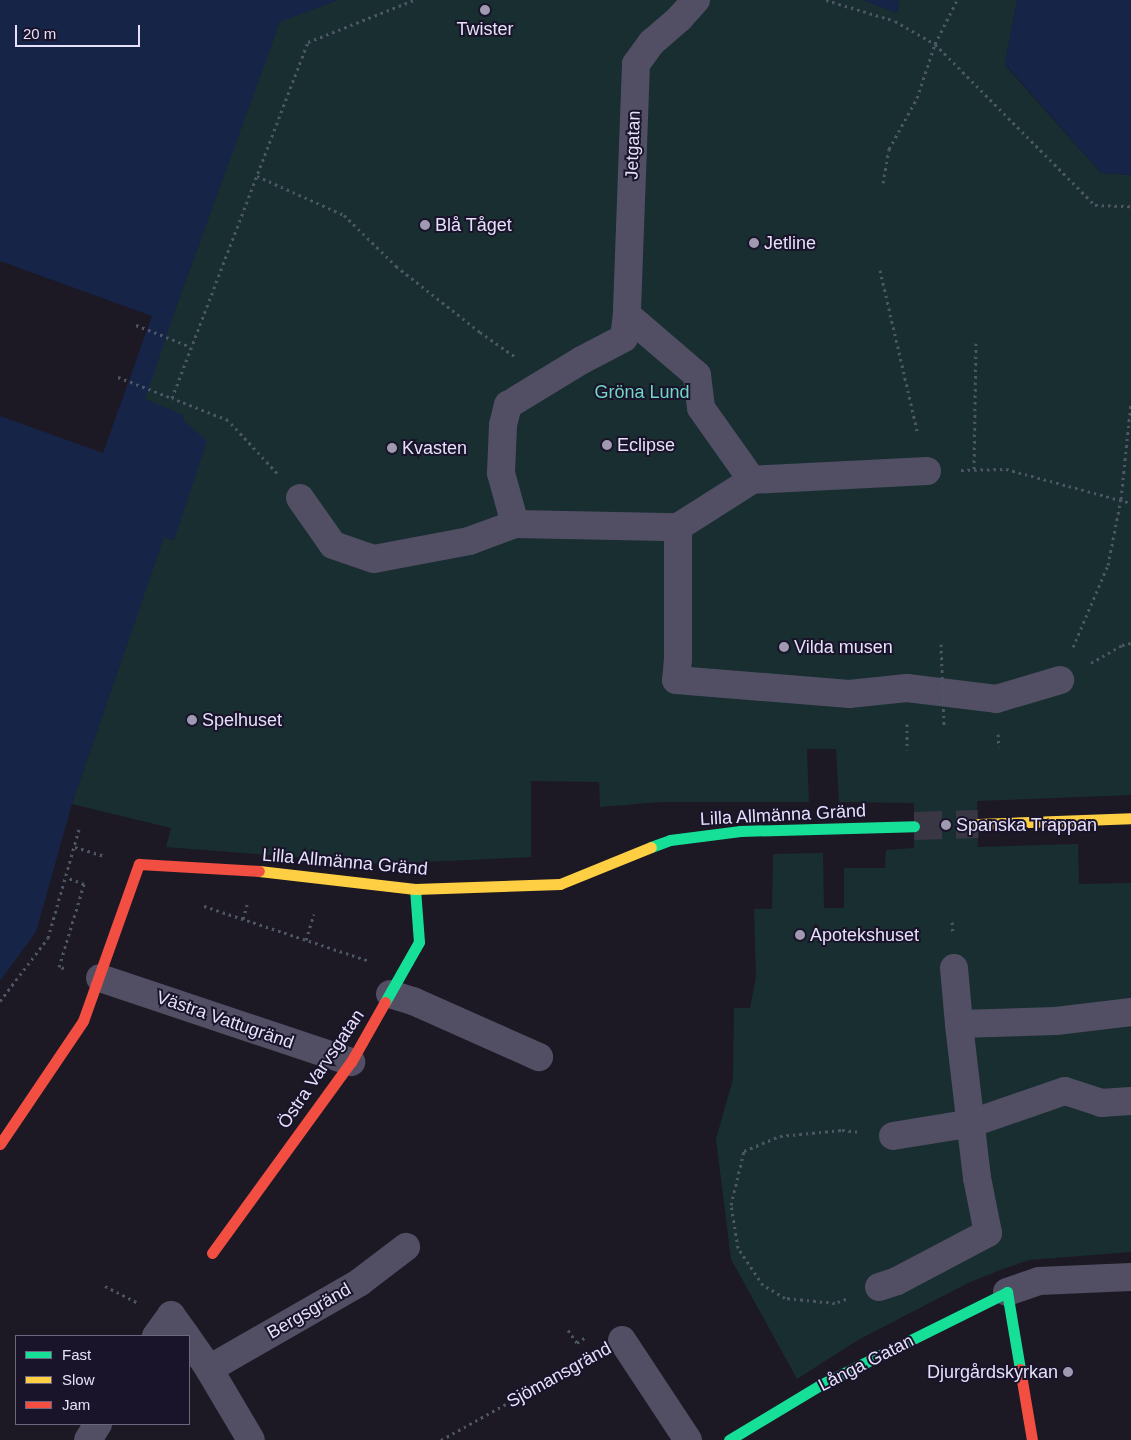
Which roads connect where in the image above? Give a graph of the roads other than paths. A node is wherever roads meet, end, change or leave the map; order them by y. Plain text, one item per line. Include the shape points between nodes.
1 (696, 0) edge
2 (626, 326) junction
3 (927, 471) road end
4 (752, 480) junction
5 (300, 498) road end
6 (514, 524) junction
7 (678, 527) junction
8 (1060, 680) road end
9 (1131, 818) edge
10 (978, 824) tunnel mouth
11 (914, 826) tunnel mouth
12 (415, 889) junction
13 (954, 968) dead end
14 (100, 978) junction
15 (396, 983) junction
16 (1131, 1012) edge
17 (959, 1024) junction
18 (539, 1057) dead end
19 (351, 1062) junction
20 (1131, 1101) edge
21 (972, 1123) junction
22 (893, 1136) road end
23 (0, 1144) edge
24 (406, 1247) dead end
25 (212, 1253) dead end
26 (1131, 1277) edge
27 (879, 1287) dead end
28 (1006, 1292) junction
29 (622, 1340) road end
30 (190, 1341) edge
31 (209, 1368) junction
32 (251, 1440) edge
33 (688, 1440) edge
34 (729, 1440) edge
35 (1032, 1440) edge

1 - 2 street, Jetgatan via 652,42 636,64
2 - 4 street via 698,375 702,408
2 - 6 street via 508,405 501,473
3 - 4 street
4 - 7 street
5 - 6 street via 333,545 374,559 469,541
6 - 7 street
7 - 8 street via 676,680 849,694 907,688 996,699
9 - 10 street
11 - 12 street, Lilla Allmänna Gränd via 740,831 670,840 560,884
12 - 14 street, Lilla Allmänna Gränd via 257,871 139,864
12 - 15 street, Östra Varvsgatan via 419,942
13 - 17 street
14 - 19 street, Västra Vattugränd
14 - 23 street, Lilla Allmänna Gränd via 83,1021
15 - 18 street via 413,1000
15 - 19 street, Östra Varvsgatan
16 - 17 street via 1056,1021
17 - 21 street
19 - 25 street, Östra Varvsgatan
20 - 21 street via 1101,1103 1065,1092
21 - 22 street
21 - 27 street via 976,1178 988,1233 897,1281
24 - 31 street, Bergsgränd via 360,1282
26 - 28 street, Långa Gatan via 1039,1281
28 - 34 street, Långa Gatan via 820,1385
28 - 35 street
29 - 33 street, Sjömansgränd
30 - 31 street
31 - 32 street

